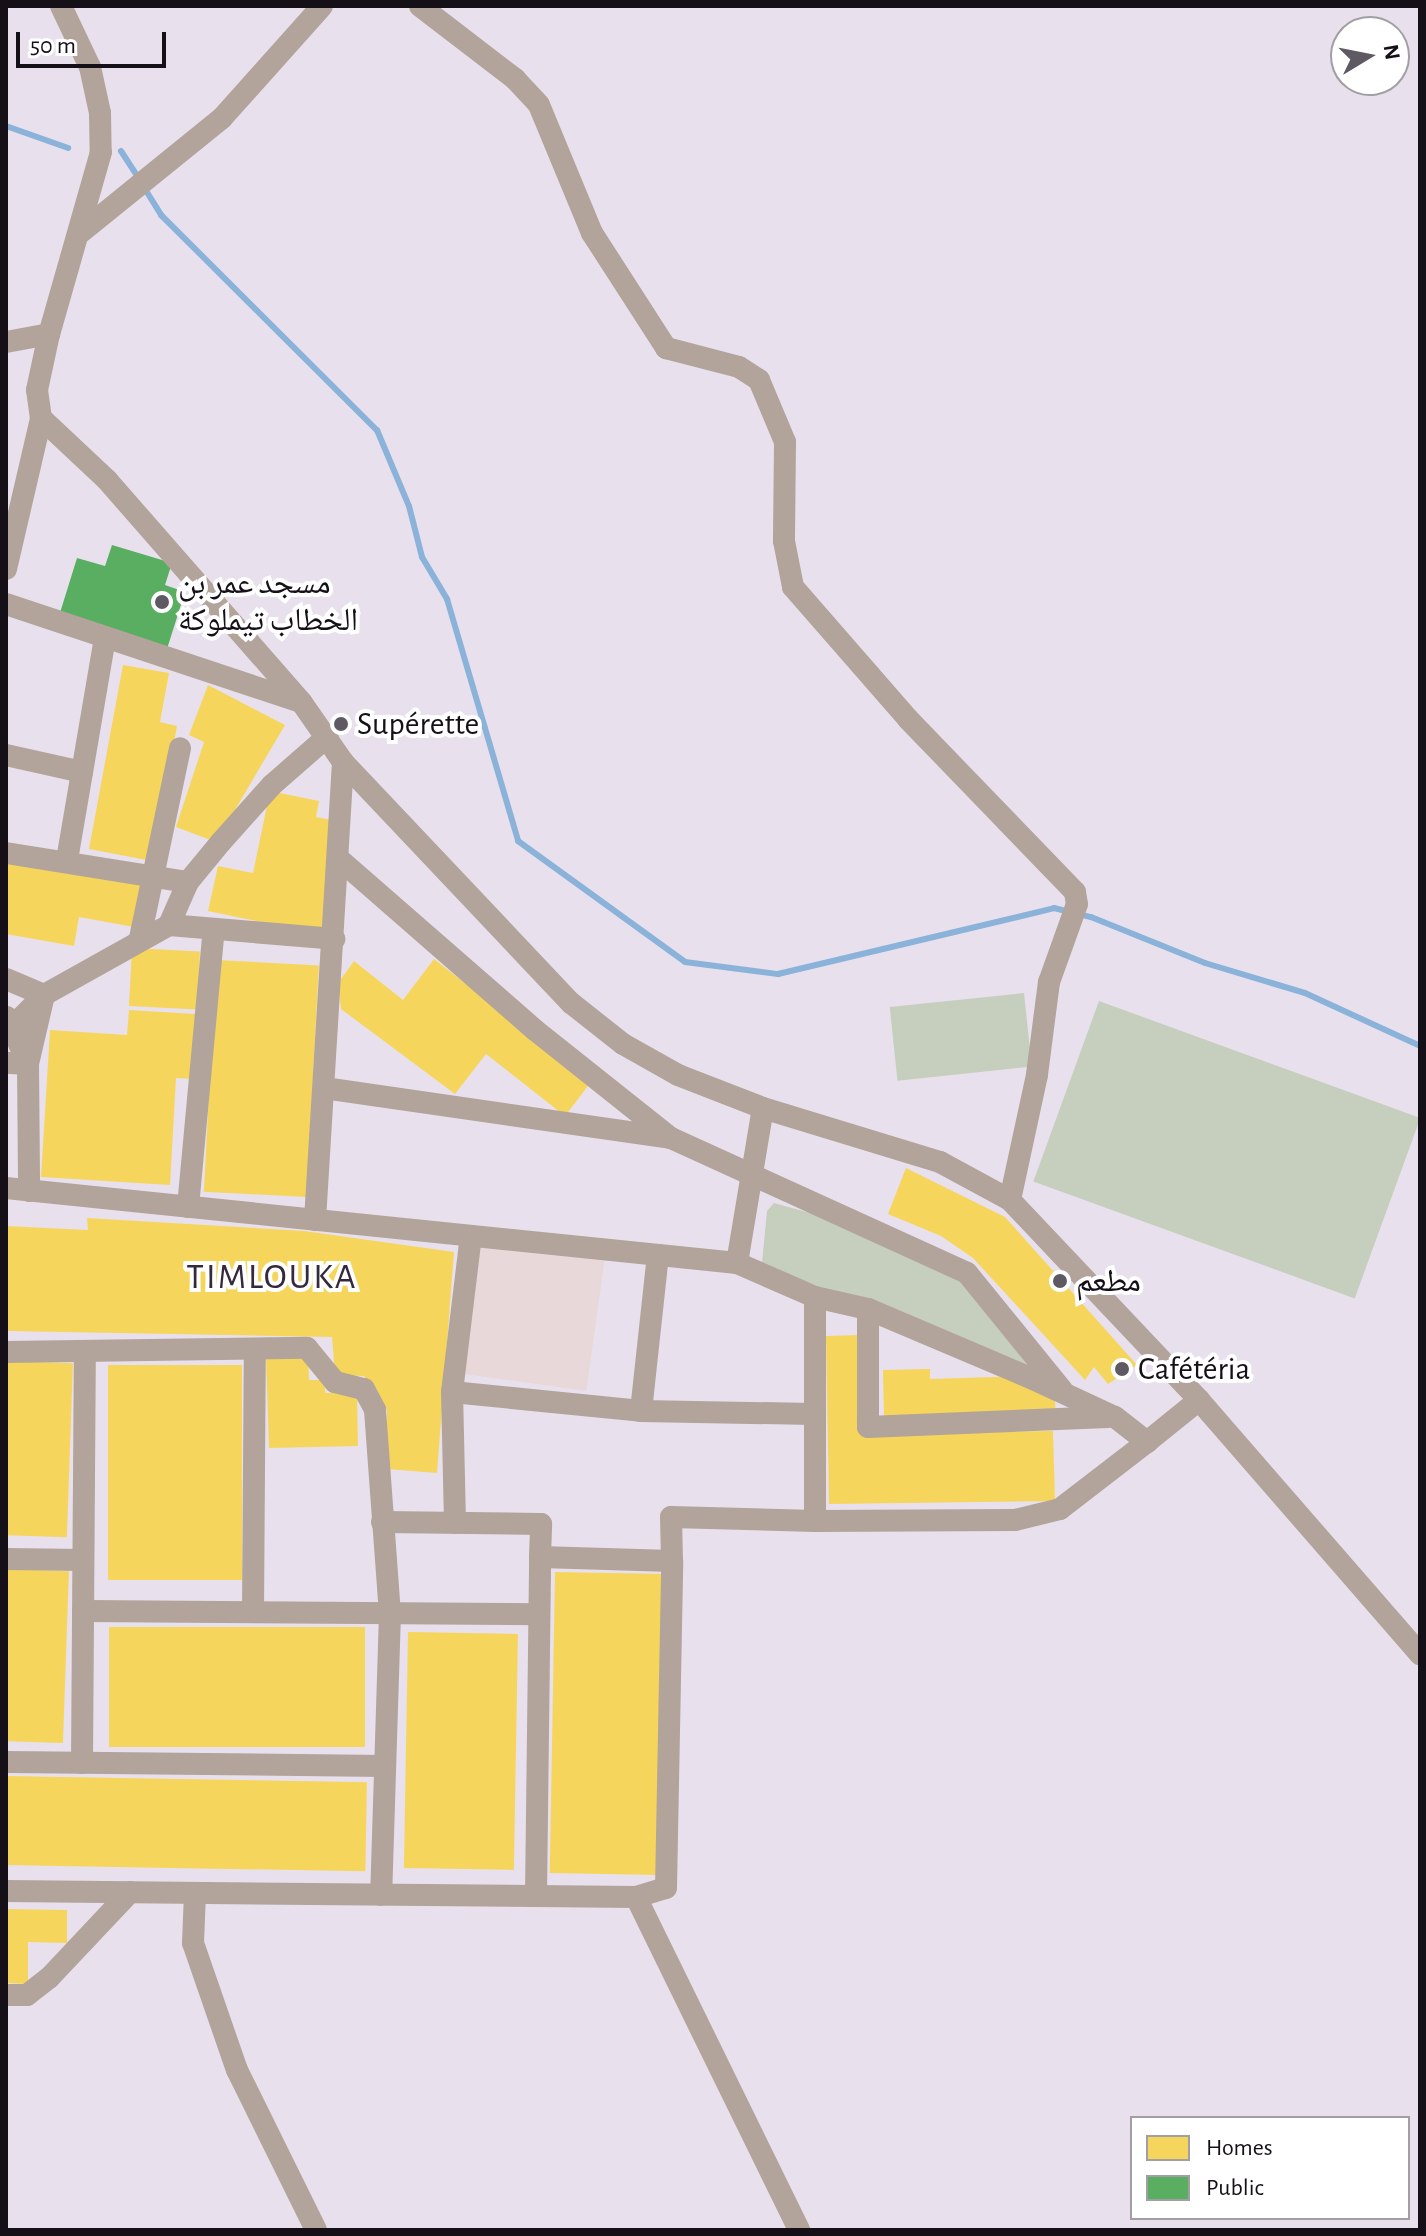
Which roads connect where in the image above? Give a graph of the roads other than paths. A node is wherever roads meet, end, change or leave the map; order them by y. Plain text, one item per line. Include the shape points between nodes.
1 (61, 6) edge
2 (322, 6) edge
3 (420, 6) edge
4 (80, 233) junction
5 (49, 334) junction
6 (6, 342) edge
7 (41, 418) junction
8 (6, 569) edge
9 (6, 604) edge
10 (105, 637) junction
11 (302, 703) junction
12 (328, 736) junction
13 (180, 748) dead end
14 (6, 755) edge
15 (343, 762) junction
16 (82, 772) junction
17 (6, 853) edge
18 (339, 859) junction
19 (67, 860) junction
20 (154, 876) junction
21 (188, 882) junction
22 (169, 925) junction
23 (214, 929) junction
24 (140, 938) junction
25 (334, 939) junction
26 (6, 979) edge
27 (44, 995) junction
28 (7, 1026) edge
29 (17, 1064) edge
30 (324, 1088) junction
31 (763, 1108) junction
32 (671, 1138) junction
33 (750, 1177) junction
34 (6, 1188) edge
35 (29, 1191) junction
36 (1010, 1200) junction
37 (188, 1207) junction
38 (315, 1220) junction
39 (471, 1236) junction
40 (658, 1255) junction
41 (737, 1263) junction
42 (815, 1297) junction
43 (868, 1309) junction
44 (6, 1352) edge
45 (255, 1352) junction
46 (85, 1354) junction
47 (452, 1392) junction
48 (1065, 1394) junction
49 (1199, 1400) junction
50 (641, 1411) junction
51 (813, 1414) junction
52 (1115, 1417) junction
53 (1147, 1442) junction
54 (815, 1521) junction
55 (382, 1522) junction
56 (455, 1523) junction
57 (540, 1557) junction
58 (6, 1559) edge
59 (83, 1560) junction
60 (672, 1561) junction
61 (83, 1611) junction
62 (253, 1612) junction
63 (390, 1613) junction
64 (539, 1614) junction
65 (1420, 1654) edge
66 (6, 1762) edge
67 (82, 1763) junction
68 (385, 1766) junction
69 (6, 1891) edge
70 (130, 1892) junction
71 (195, 1893) junction
72 (381, 1895) junction
73 (536, 1896) junction
74 (636, 1897) junction
75 (6, 1995) edge
76 (316, 2230) edge
77 (799, 2230) edge

1 - 4 street via 90,67 100,113 98,178
2 - 4 street via 222,118
3 - 36 street via 515,79 539,105 563,152 592,233 666,348 739,367 759,380 785,442 784,541 793,587 908,719 1075,892 1077,904 1049,982 1037,1075
4 - 5 street
5 - 6 street
5 - 7 street via 37,390
7 - 8 street
7 - 11 street via 107,480
9 - 10 street
10 - 11 street
10 - 16 street
11 - 12 street
12 - 15 street
12 - 21 street via 272,785
13 - 20 street
14 - 16 street
15 - 18 street
15 - 31 street via 598,1025 678,1075
16 - 19 street
17 - 19 street
18 - 25 street
18 - 32 street via 535,1030
19 - 20 street
20 - 21 street
20 - 24 street
21 - 22 street
22 - 23 street
22 - 24 street
23 - 25 street
23 - 37 street
24 - 27 street
25 - 30 street
26 - 27 street
27 - 28 street
27 - 29 street
28 - 29 street
29 - 35 street
30 - 32 street
30 - 38 street
31 - 33 street
31 - 36 street via 940,1162
32 - 33 street
33 - 41 street
33 - 48 street via 885,1232 967,1273
34 - 35 street
35 - 37 street
36 - 49 street
37 - 38 street
38 - 39 street
39 - 40 street
39 - 47 street
40 - 41 street
40 - 50 street
41 - 42 street
42 - 43 street
42 - 51 street
43 - 48 street
43 - 52 street via 868,1427
44 - 46 street
45 - 46 street
45 - 55 street via 307,1348 335,1382 364,1389 375,1410
45 - 62 street
46 - 59 street
47 - 50 street
47 - 56 street
48 - 52 street
49 - 53 street
49 - 65 street
50 - 51 street
51 - 54 street
52 - 53 street
53 - 54 street via 1060,1509 1015,1520
54 - 60 street via 671,1517
55 - 56 street
55 - 63 street
56 - 57 street via 541,1524
57 - 60 street
57 - 64 street
58 - 59 street
59 - 61 street
60 - 74 street via 666,1888
61 - 62 street
61 - 67 street
62 - 63 street
63 - 64 street
63 - 68 street
64 - 73 street
66 - 67 street
67 - 68 street
68 - 72 street
69 - 70 street
70 - 71 street
70 - 75 street via 49,1978 27,1995
71 - 72 street
71 - 76 street via 193,1943 237,2070
72 - 73 street
73 - 74 street
74 - 77 street

